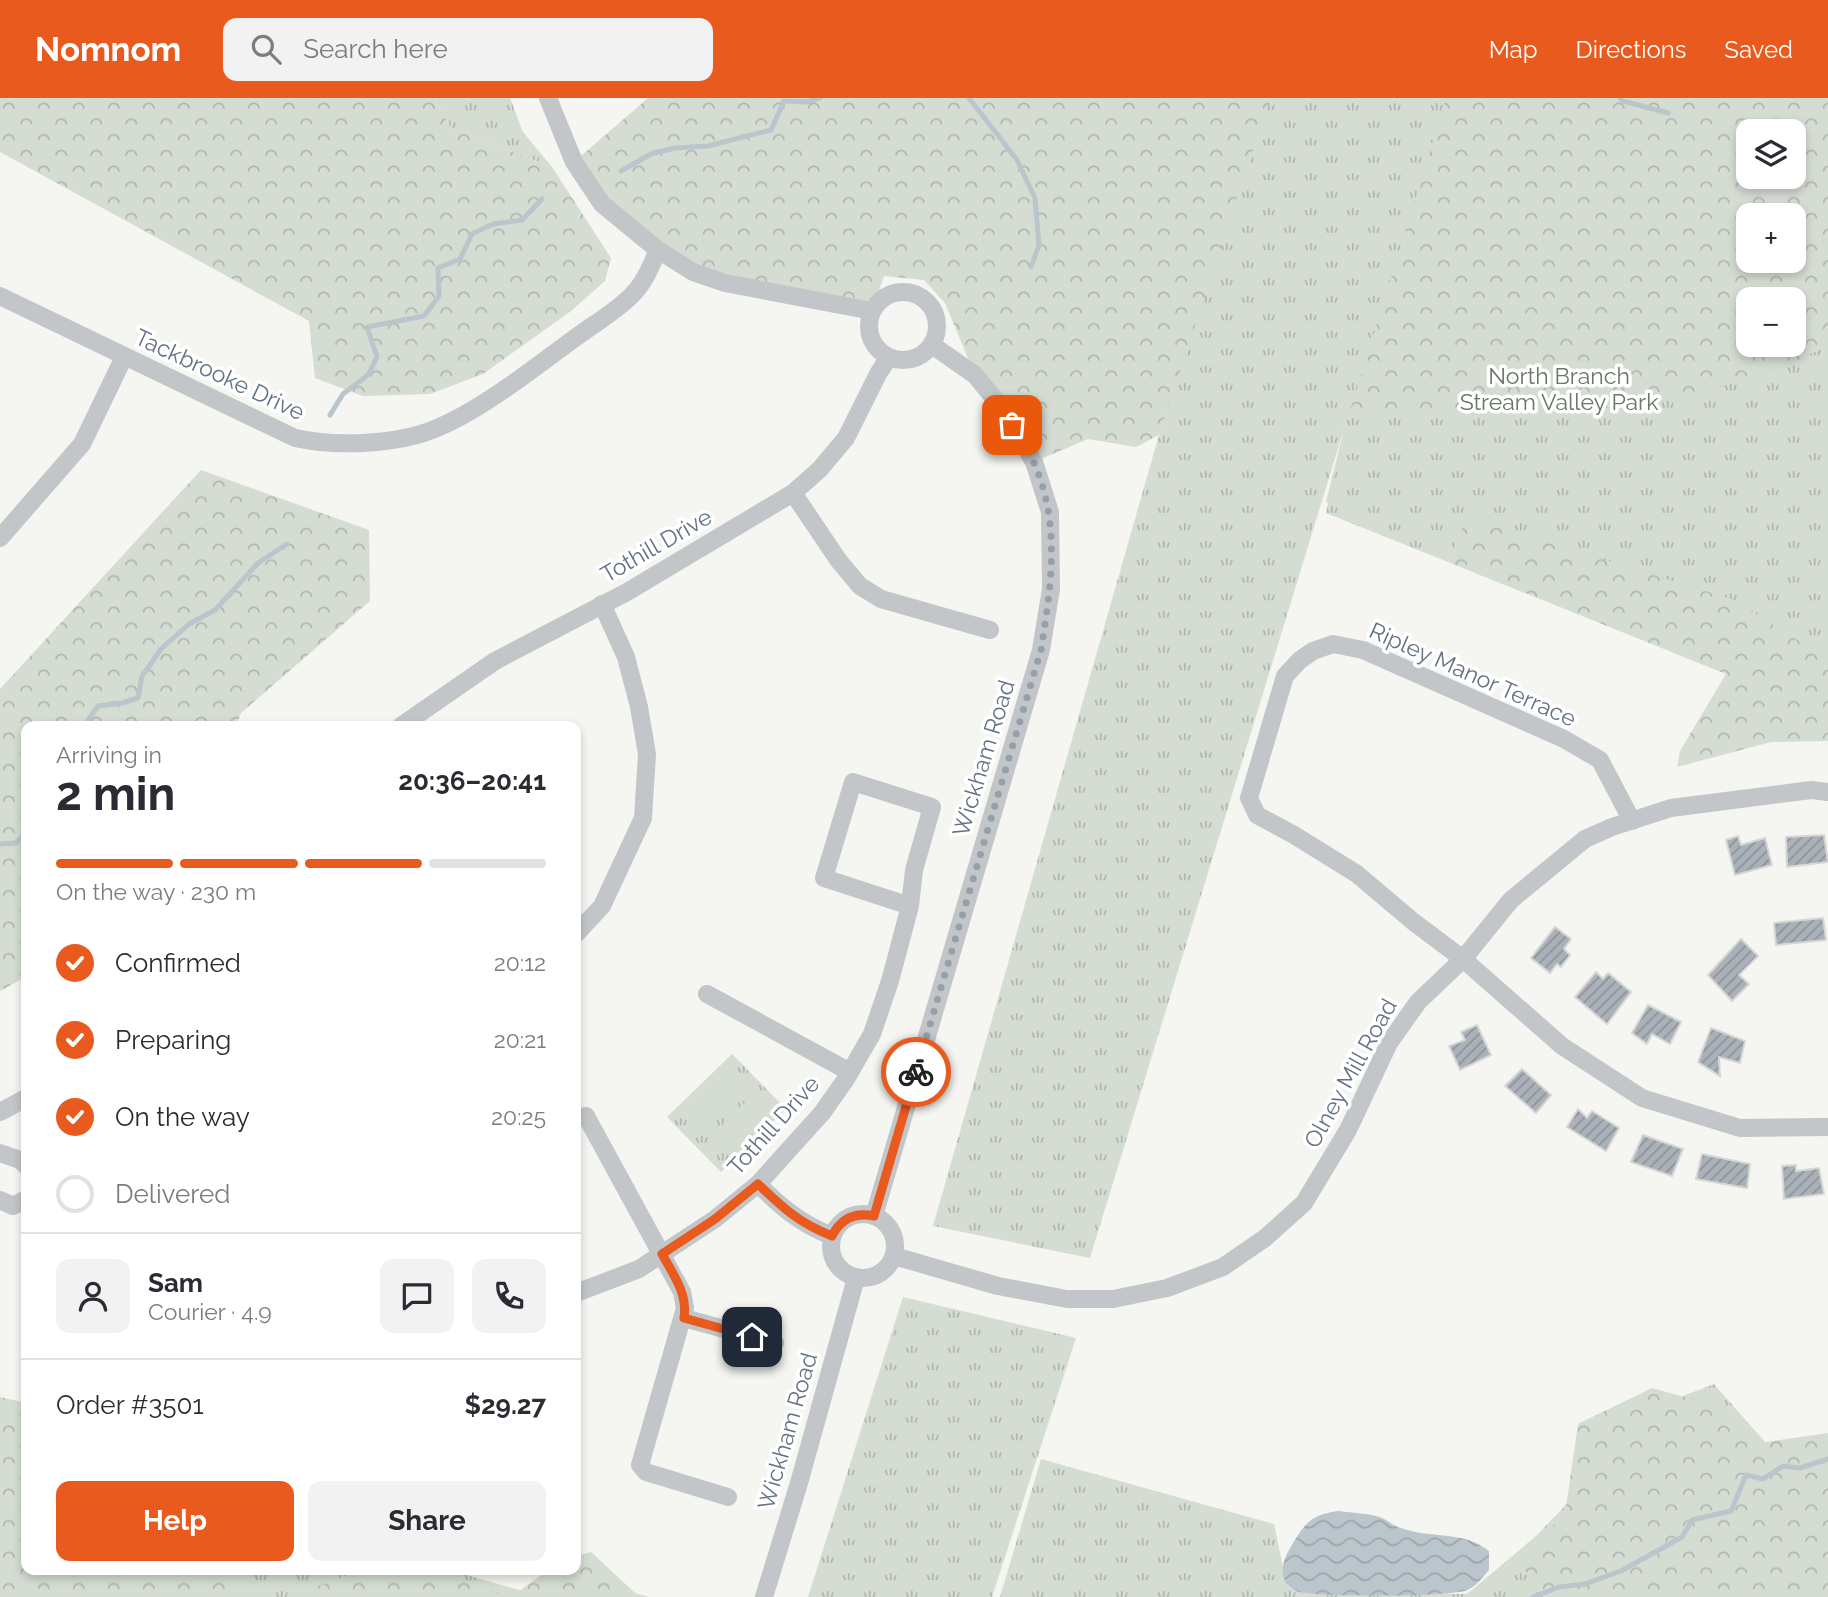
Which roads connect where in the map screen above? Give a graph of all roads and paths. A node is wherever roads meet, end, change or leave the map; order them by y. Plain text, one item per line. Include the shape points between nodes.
1 (548, 98) edge
2 (658, 250) junction
3 (0, 296) edge
4 (872, 311) junction
5 (932, 345) junction
6 (124, 357) junction
7 (889, 357) junction
8 (793, 493) junction
9 (0, 538) edge
10 (602, 604) junction
11 (990, 630) dead end
12 (408, 721) edge
13 (1828, 792) edge
14 (1632, 821) junction
15 (910, 906) junction
16 (581, 929) edge
17 (1463, 959) junction
18 (707, 994) dead end
19 (850, 1072) junction
20 (21, 1101) edge
21 (0, 1112) edge
22 (586, 1116) dead end
23 (1828, 1127) edge
24 (0, 1153) edge
25 (21, 1161) edge
26 (758, 1184) junction
27 (0, 1200) edge
28 (21, 1202) edge
29 (874, 1216) junction
30 (832, 1236) junction
31 (662, 1254) junction
32 (894, 1256) junction
33 (856, 1278) junction
34 (581, 1291) edge
35 (684, 1318) junction
36 (775, 1343) dead end
37 (728, 1497) dead end
38 (764, 1597) edge

1 - 2 street via 574,162 603,204
2 - 4 street via 693,272 724,283
2 - 6 street, Tackbrooke Drive via 632,296 466,414 405,437 334,443 295,438
3 - 6 street, Tackbrooke Drive
4 - 5 street via 889,294 902,291 925,299 937,321
4 - 7 street via 871,338
5 - 7 street via 913,359
5 - 29 street, Wickham Road via 975,375 1002,408 1034,462 1050,512 1051,589 1041,650
6 - 9 street via 82,444
7 - 8 street, Tothill Drive via 846,438
8 - 10 street, Tothill Drive
8 - 11 street via 859,586 881,599
10 - 12 street, Tothill Drive via 495,661
10 - 16 street via 626,657 639,707 647,754 643,818 602,906
13 - 14 street, Olney Mill Road via 1811,790 1671,808
14 - 17 street, Olney Mill Road via 1585,839 1511,900
14 - 17 street, Ripley Manor Terrace via 1600,760 1564,739 1363,650 1333,644 1300,660 1285,676 1249,798 1257,815 1357,874
15 - 15 street, Tothill Drive via 824,878 853,782 932,807 914,870
15 - 19 street, Tothill Drive via 872,1034
17 - 23 street, Ripley Manor Terrace via 1562,1046 1642,1098 1740,1128
17 - 32 street, Olney Mill Road via 1418,1002 1389,1042 1348,1130 1304,1203 1265,1238 1223,1266 1167,1288 1113,1299 1067,1299 998,1286
18 - 19 street
19 - 26 street, Tothill Drive via 822,1113
20 - 21 street
22 - 31 street
24 - 25 street
26 - 30 street via 788,1213
26 - 31 street, Tothill Drive
27 - 28 street via 13,1206
29 - 30 street via 854,1215 837,1226
29 - 32 street via 892,1232
30 - 33 street via 832,1257 838,1267
31 - 34 street, Tothill Drive via 639,1269
31 - 35 street via 682,1292
32 - 33 street via 879,1274
33 - 38 street, Wickham Road
35 - 36 street
35 - 37 street via 640,1465 646,1472

